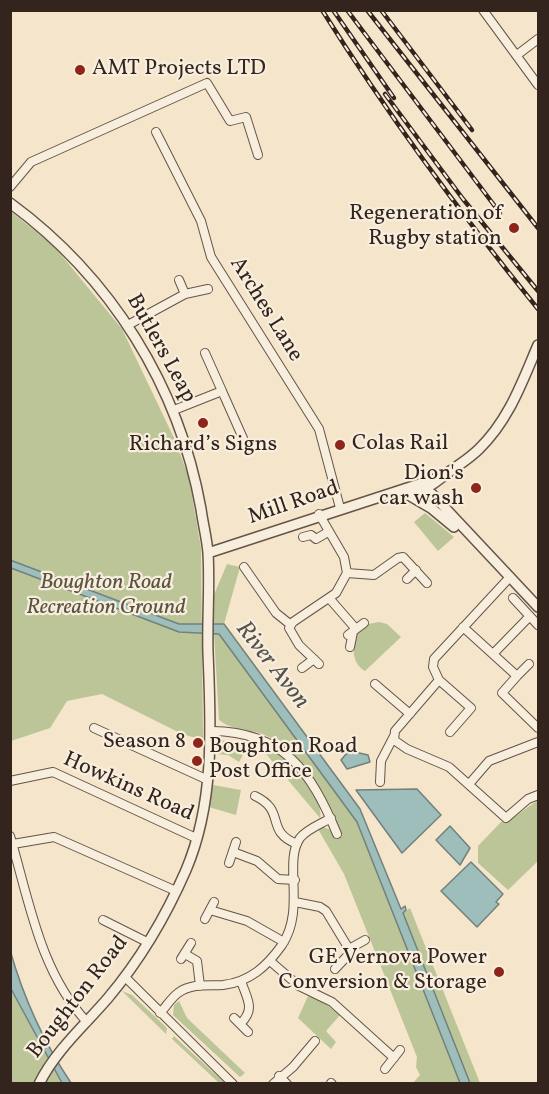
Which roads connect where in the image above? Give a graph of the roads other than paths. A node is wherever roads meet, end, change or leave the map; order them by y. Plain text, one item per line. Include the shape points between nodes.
1 (483, 10) edge
2 (538, 39) edge
3 (517, 56) junction
4 (538, 85) edge
5 (156, 132) dead end
6 (258, 155) dead end
7 (10, 187) edge
8 (10, 203) edge
9 (179, 280) dead end
10 (208, 289) dead end
11 (185, 294) junction
12 (128, 325) junction
13 (538, 345) edge
14 (205, 352) dead end
15 (222, 391) junction
16 (174, 410) junction
17 (246, 445) dead end
18 (444, 476) junction
19 (423, 486) junction
20 (408, 490) junction
21 (434, 490) junction
22 (340, 508) junction
23 (433, 509) junction
24 (319, 514) junction
25 (328, 532) junction
26 (303, 537) dead end
27 (208, 553) junction
28 (485, 554) junction
29 (244, 567) dead end
30 (416, 570) junction
31 (346, 573) junction
32 (510, 577) junction
33 (407, 579) dead end
34 (427, 583) dead end
35 (329, 598) junction
36 (513, 598) dead end
37 (538, 607) edge
38 (530, 616) junction
39 (364, 623) dead end
40 (291, 625) junction
41 (538, 625) edge
42 (463, 627) junction
43 (353, 632) junction
44 (350, 647) dead end
45 (493, 654) junction
46 (529, 664) dead end
47 (302, 668) dead end
48 (517, 676) junction
49 (439, 680) junction
50 (375, 684) dead end
51 (410, 714) junction
52 (538, 726) edge
53 (212, 731) junction
54 (450, 732) dead end
55 (98, 733) dead end
56 (394, 736) junction
57 (538, 742) edge
58 (208, 780) junction
59 (10, 781) edge
60 (380, 783) dead end
61 (470, 783) junction
62 (538, 795) edge
63 (255, 796) dead end
64 (331, 818) junction
65 (337, 834) dead end
66 (196, 838) junction
67 (12, 840) edge
68 (236, 842) dead end
69 (297, 844) junction
70 (232, 852) junction
71 (229, 863) dead end
72 (295, 880) junction
73 (176, 891) junction
74 (295, 902) junction
75 (205, 919) dead end
76 (103, 920) dead end
77 (365, 940) dead end
78 (147, 942) junction
79 (284, 942) junction
80 (191, 943) dead end
81 (349, 949) junction
82 (270, 961) junction
83 (335, 969) dead end
84 (125, 977) junction
85 (241, 981) junction
86 (200, 986) junction
87 (160, 1013) junction
88 (87, 1022) junction
89 (248, 1032) dead end
90 (315, 1041) dead end
91 (400, 1050) dead end
92 (394, 1058) junction
93 (385, 1069) dead end
94 (279, 1076) junction
95 (39, 1083) edge
96 (233, 1083) edge
97 (273, 1083) edge
98 (287, 1083) edge

1 - 3 street
2 - 3 street
3 - 4 street
5 - 22 street, Arches Lane via 201,221 211,257 319,429
6 - 7 street via 246,117 230,121 207,83 31,162
8 - 12 street, Butlers Leap via 71,255
9 - 11 street
10 - 11 street
11 - 12 street
12 - 16 street, Butlers Leap
13 - 18 street via 504,419 478,451
14 - 15 street
15 - 16 street
15 - 17 street
16 - 27 street, Butlers Leap via 195,476
18 - 19 street
18 - 21 street
19 - 20 street
19 - 21 street
19 - 23 street
20 - 22 street, Mill Road
20 - 23 street
21 - 28 street
22 - 24 street, Mill Road
23 - 28 street
24 - 25 street
24 - 27 street, Mill Road
25 - 26 street, Mill Road via 316,539 311,535
25 - 31 street via 344,557
27 - 53 street, Boughton Road
28 - 32 street
29 - 40 street via 276,613
30 - 31 street via 403,557 374,575
30 - 33 street
30 - 34 street
31 - 35 street via 341,586
32 - 37 street
32 - 42 street
35 - 40 street
35 - 43 street
36 - 38 street
38 - 41 street
38 - 45 street
39 - 43 street
40 - 47 street via 292,636 316,662
42 - 45 street
42 - 49 street via 434,659
43 - 44 street
45 - 48 street
46 - 48 street
48 - 52 street via 502,693
49 - 51 street
49 - 54 street via 471,708
50 - 51 street
51 - 56 street
53 - 58 street, Boughton Road
53 - 64 street via 256,736 287,753 304,771
55 - 58 street
56 - 60 street via 376,774
56 - 61 street via 407,749 441,762
57 - 61 street via 489,761
58 - 66 street, Boughton Road
59 - 66 street, Howkins Road via 53,772
61 - 62 street via 506,818
63 - 69 street via 274,810 281,836
64 - 65 street
64 - 69 street via 306,832
66 - 73 street, Boughton Road
67 - 73 street via 54,837
67 - 88 street via 42,950 77,1012
68 - 70 street
69 - 72 street
70 - 71 street
70 - 72 street via 263,864 278,879
72 - 74 street
73 - 78 street, Boughton Road
74 - 79 street
74 - 81 street via 326,911
75 - 79 street via 212,906
76 - 78 street
77 - 81 street
78 - 84 street, Boughton Road
79 - 82 street
80 - 86 street via 183,957 197,961
81 - 83 street via 351,952
82 - 85 street
82 - 92 street via 298,986 332,1002
84 - 87 street
84 - 88 street, Boughton Road
85 - 86 street
85 - 89 street via 251,1008 248,1016 237,1021
86 - 87 street via 178,993
87 - 96 street
88 - 95 street, Boughton Road
90 - 94 street via 293,1067
91 - 92 street
92 - 93 street
94 - 97 street
94 - 98 street

